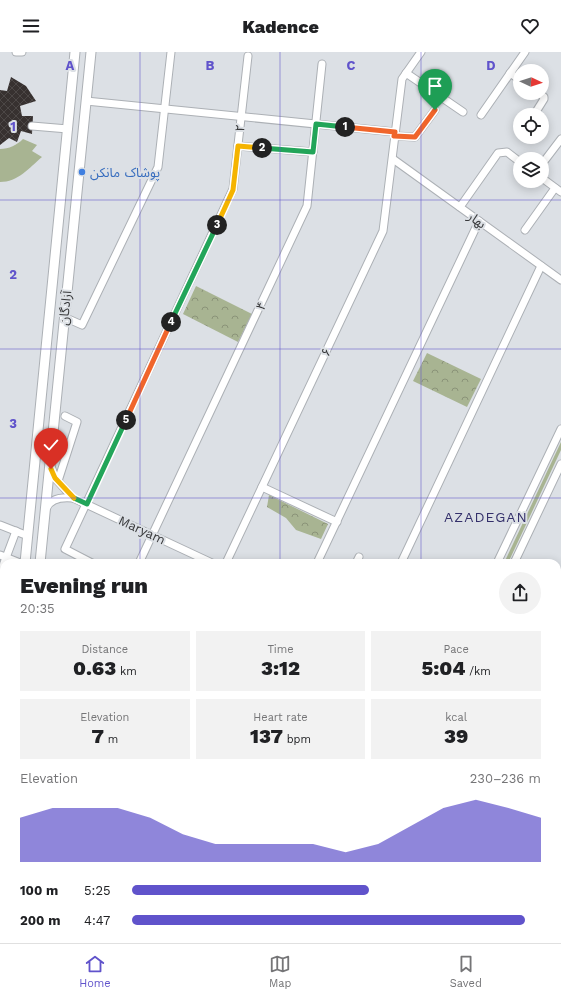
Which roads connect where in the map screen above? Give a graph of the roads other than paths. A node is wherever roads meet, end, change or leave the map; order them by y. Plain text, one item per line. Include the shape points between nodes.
1 (16, 52) edge
2 (22, 52) edge
3 (75, 52) edge
4 (91, 52) edge
5 (171, 52) edge
6 (421, 52) edge
7 (525, 52) edge
8 (248, 56) dead end
9 (322, 64) dead end
10 (406, 73) junction
11 (510, 73) junction
12 (513, 75) edge
13 (86, 101) junction
14 (165, 109) junction
15 (435, 110) dead end
16 (463, 112) dead end
17 (480, 115) dead end
18 (241, 117) junction
19 (316, 124) junction
20 (32, 126) dead end
21 (68, 129) junction
22 (395, 134) junction
23 (561, 139) edge
24 (238, 146) junction
25 (313, 152) junction
26 (549, 155) edge
27 (513, 157) edge
28 (393, 159) junction
29 (549, 183) edge
30 (558, 190) edge
31 (460, 207) junction
32 (479, 221) junction
33 (525, 230) dead end
34 (57, 244) junction
35 (71, 246) junction
36 (541, 266) junction
37 (561, 280) edge
38 (64, 317) junction
39 (65, 416) dead end
40 (561, 429) edge
41 (50, 460) junction
42 (561, 464) edge
43 (58, 481) junction
44 (262, 487) junction
45 (73, 498) junction
46 (87, 504) junction
47 (44, 515) junction
48 (337, 522) junction
49 (0, 525) edge
50 (16, 531) junction
51 (153, 535) junction
52 (28, 536) junction
53 (4, 559) edge
54 (25, 559) edge
55 (40, 559) edge
56 (84, 559) edge
57 (141, 559) edge
58 (204, 559) edge
59 (228, 559) edge
60 (320, 559) edge
61 (403, 559) edge
62 (499, 559) edge
63 (516, 559) edge

1 - 2 street
3 - 21 main road, آزادگان
4 - 13 main road, آزادگان
5 - 14 street
6 - 10 street, ۶
7 - 11 street
8 - 18 street, ۲
9 - 19 street, ۴
10 - 16 street
10 - 22 street, ۶ via 402,79
11 - 12 street
11 - 17 street
13 - 14 street
13 - 35 main road, آزادگان
14 - 18 street
14 - 38 street via 158,167 82,325
15 - 22 street via 415,137
18 - 19 street
18 - 24 street, ۲
19 - 22 street
19 - 25 street, ۴
20 - 21 street
21 - 34 main road, آزادگان
22 - 28 street, ۶
23 - 26 street
24 - 25 street
24 - 46 street, ۲ via 233,190
25 - 51 street, ۴ via 308,206
27 - 31 street via 507,152 498,153
28 - 31 street, بهار
28 - 44 street, ۶ via 383,231
29 - 30 street
30 - 33 street
31 - 32 street, بهار
32 - 36 street, بهار
32 - 48 street
34 - 35 main road
34 - 52 main road, آزادگان
35 - 38 main road, آزادگان
36 - 37 street, بهار
36 - 61 street
38 - 41 main road, آزادگان
39 - 43 street via 77,422
40 - 62 street
41 - 43 street via 51,469
41 - 47 main road, آزادگان
42 - 63 street
43 - 45 street
44 - 48 street
44 - 59 street, ۶
45 - 46 street, Maryam
45 - 47 street via 62,497 53,501 46,506
46 - 51 street, Maryam
46 - 56 street, ۲ via 65,549
47 - 55 main road, آزادگان
48 - 60 street
49 - 50 street
50 - 52 street
50 - 53 street
51 - 57 street, ۴
51 - 58 street, Maryam
52 - 54 main road, آزادگان

